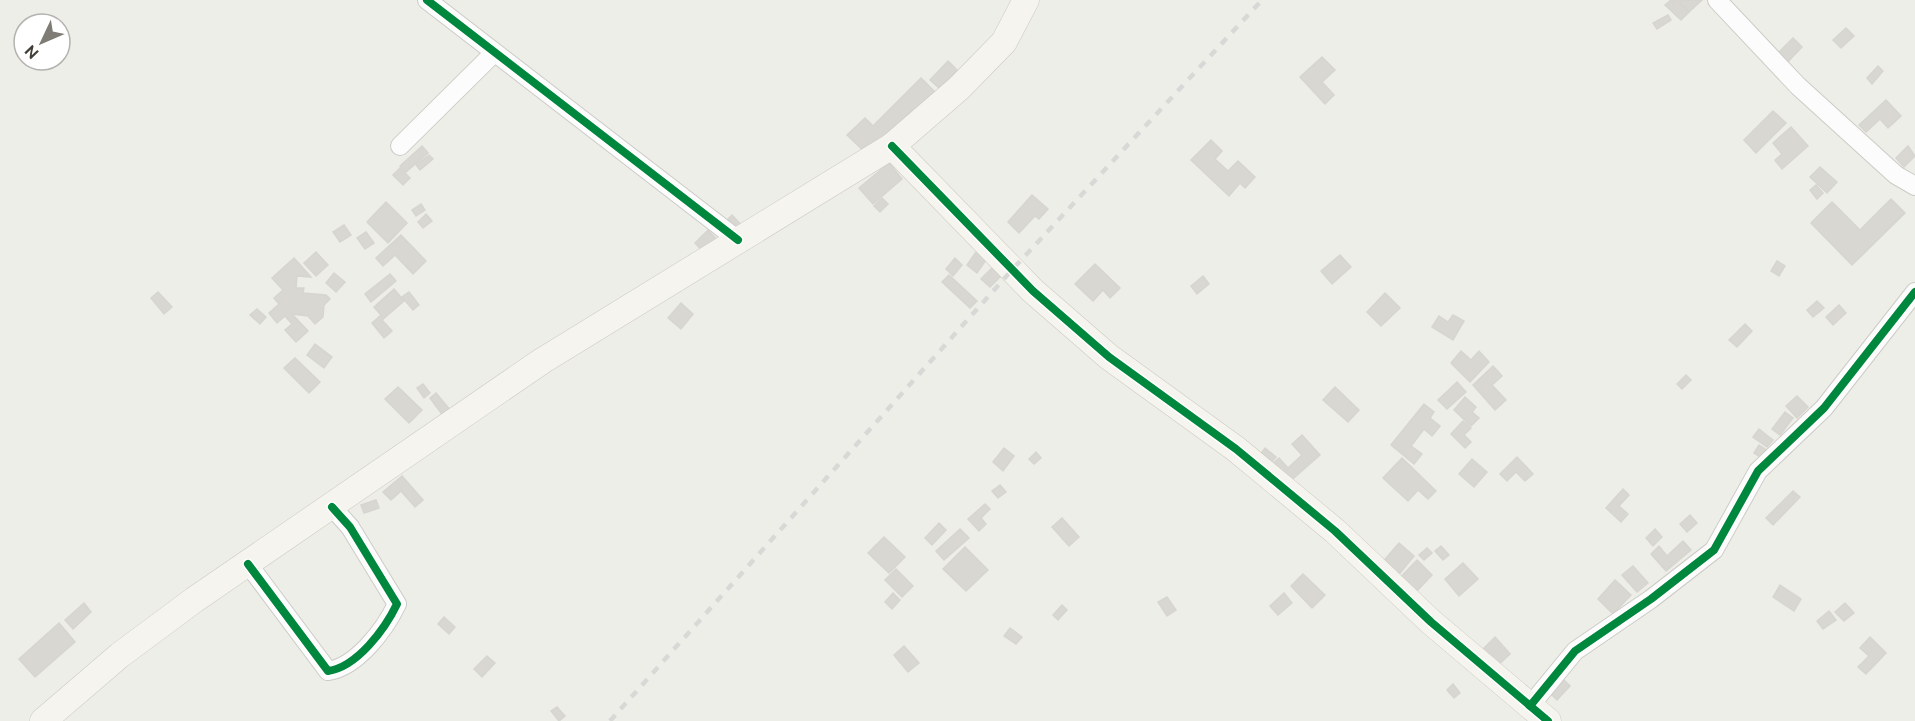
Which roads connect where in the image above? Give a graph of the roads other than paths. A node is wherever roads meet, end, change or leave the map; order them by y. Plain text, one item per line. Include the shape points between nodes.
1 (427, 0) edge
2 (1026, 0) edge
3 (1717, 0) edge
4 (494, 53) junction
5 (399, 146) dead end
6 (892, 146) junction
7 (1915, 186) edge
8 (738, 240) junction
9 (1915, 291) edge
10 (332, 507) junction
11 (248, 564) junction
12 (1539, 713) edge
13 (43, 721) edge

1 - 4 street
2 - 6 main road via 1004,42 959,88
3 - 7 street via 1798,86 1896,175
4 - 5 street
4 - 8 street
6 - 8 main road
6 - 12 main road via 1033,291 1109,357 1236,450 1335,531 1431,622
8 - 10 main road via 542,361
9 - 12 street via 1824,408 1758,471 1714,550 1575,651
10 - 11 main road
10 - 11 street via 350,527 397,604 385,628 341,669 328,671
11 - 13 main road via 120,655

